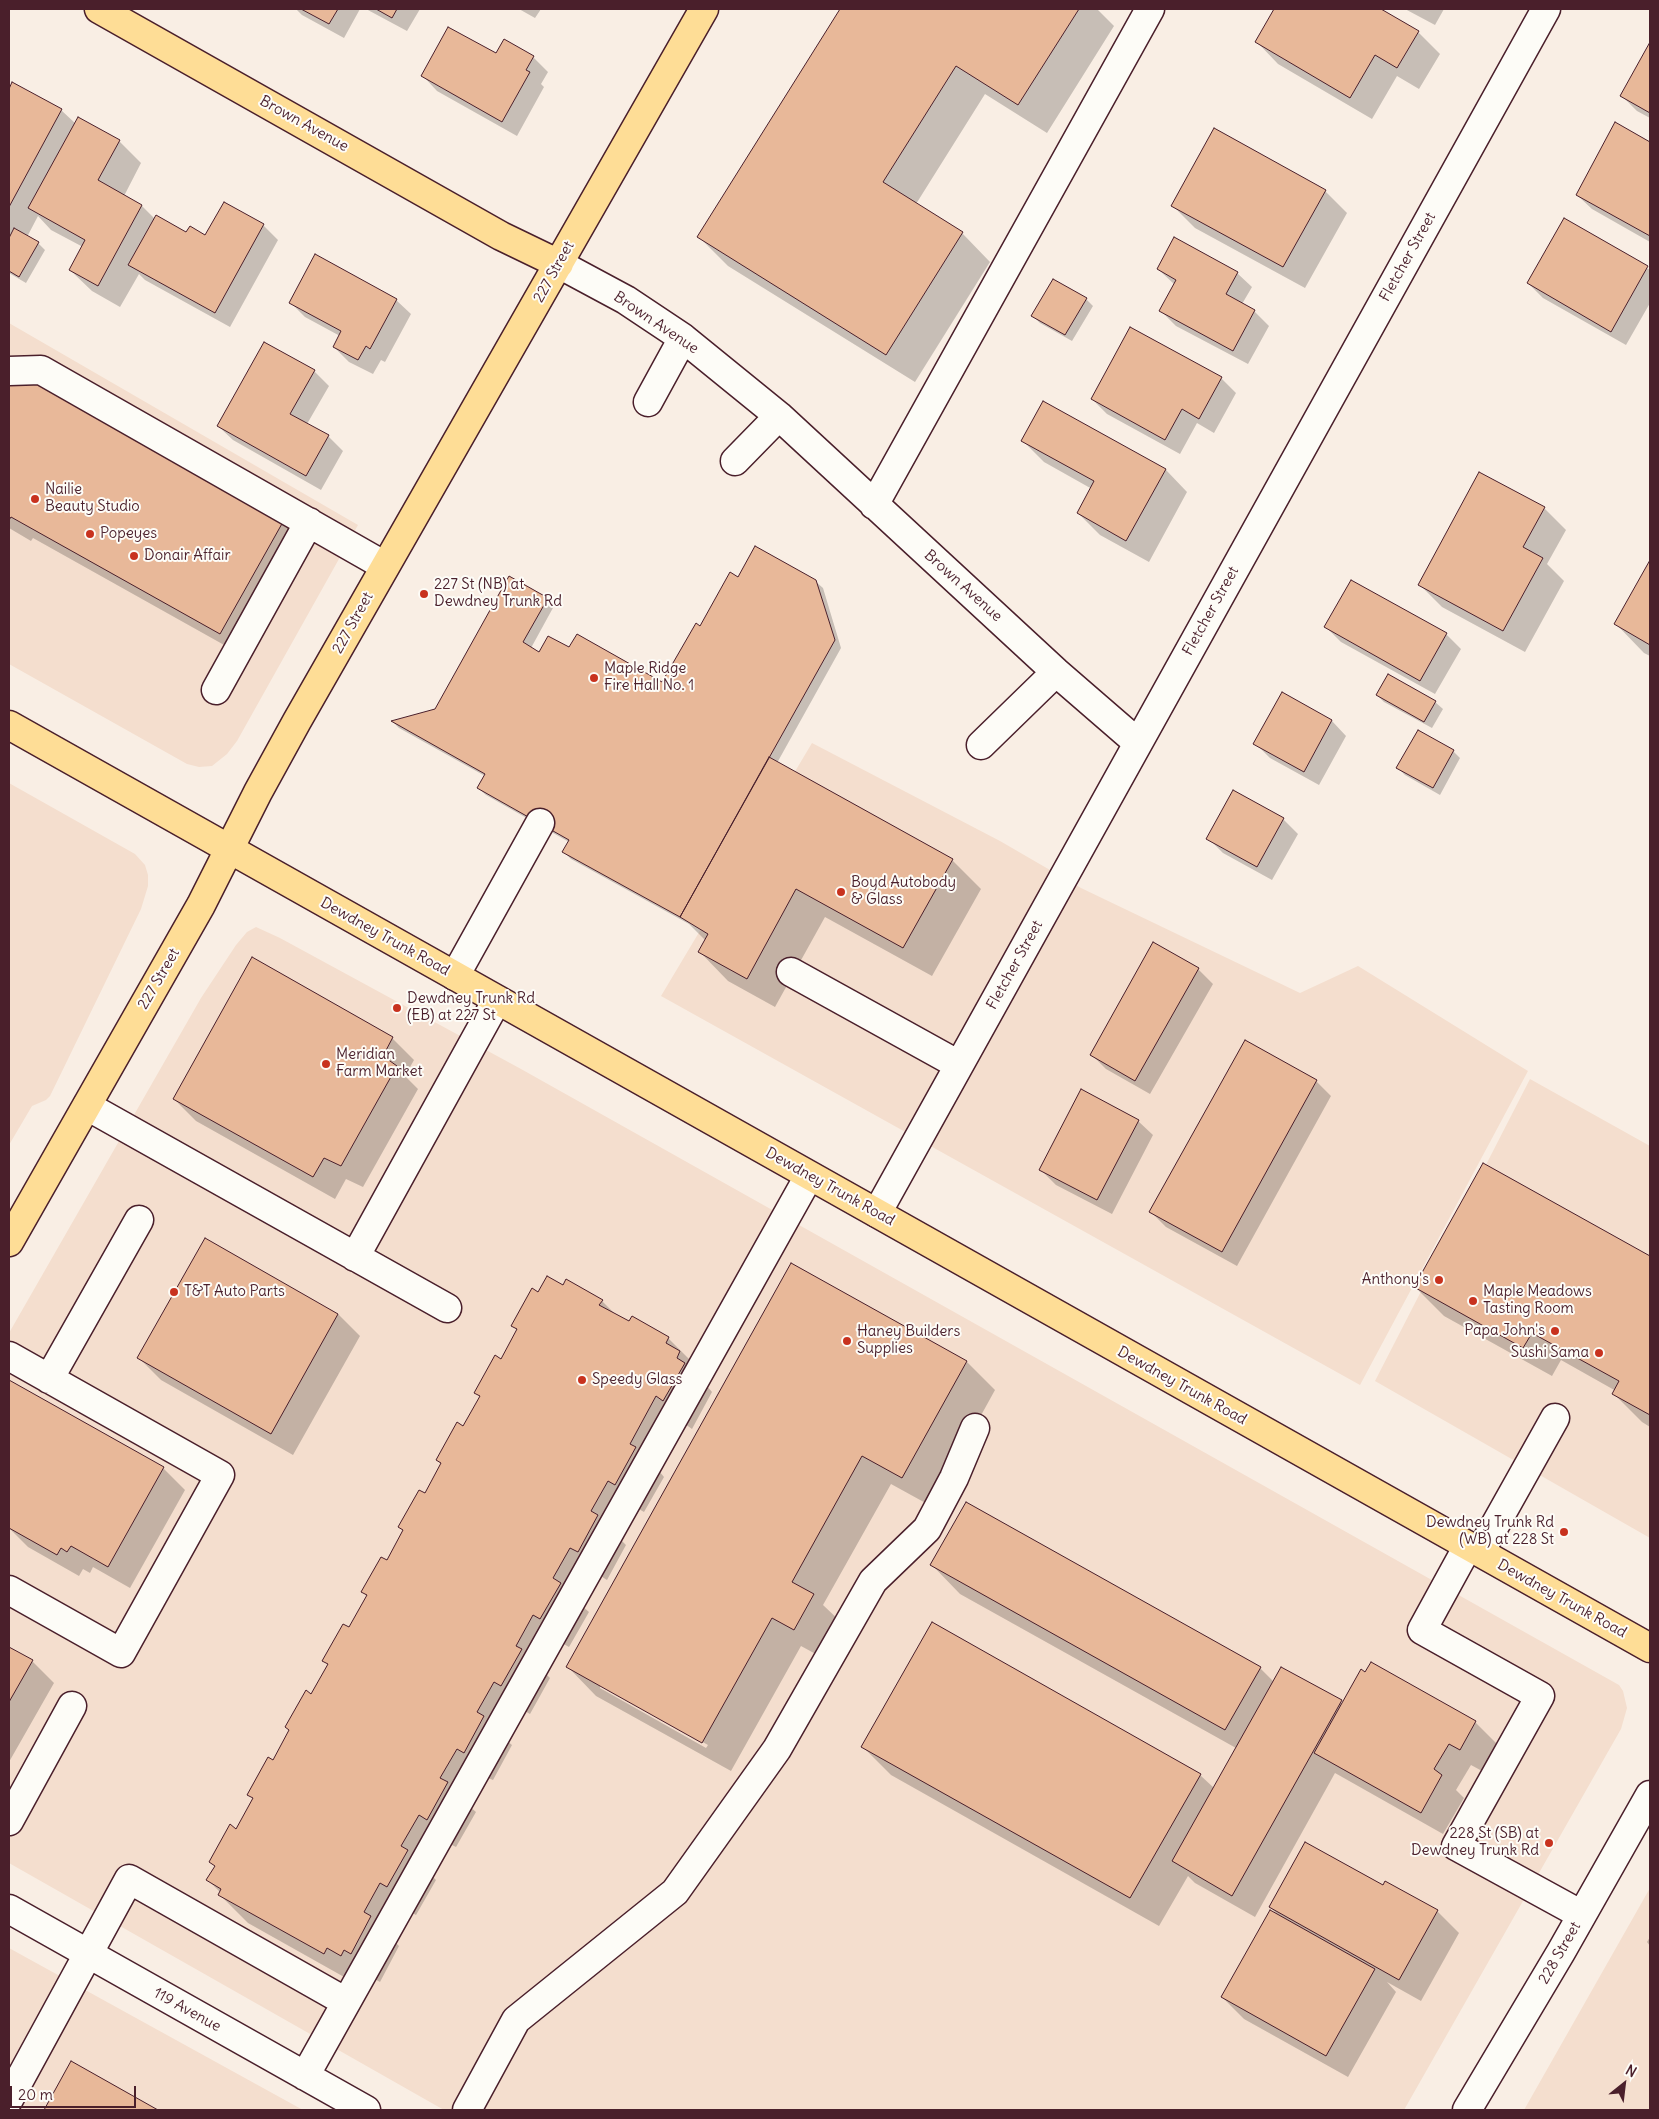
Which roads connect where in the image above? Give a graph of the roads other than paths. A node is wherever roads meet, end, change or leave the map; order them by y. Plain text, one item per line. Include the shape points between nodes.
1 (99, 9) edge
2 (704, 9) edge
3 (1150, 9) edge
4 (1546, 9) edge
5 (559, 264) junction
6 (683, 338) junction
7 (9, 371) edge
8 (648, 402) dead end
9 (778, 416) junction
10 (735, 461) dead end
11 (874, 505) junction
12 (309, 522) junction
13 (385, 566) junction
14 (1056, 672) junction
15 (216, 690) dead end
16 (9, 725) edge
17 (1138, 743) junction
18 (981, 745) dead end
19 (540, 823) dead end
20 (229, 850) junction
21 (792, 972) dead end
22 (454, 976) junction
23 (497, 1000) junction
24 (959, 1066) junction
25 (87, 1106) junction
26 (809, 1176) junction
27 (877, 1213) junction
28 (139, 1220) dead end
29 (9, 1242) edge
30 (355, 1257) junction
31 (448, 1308) dead end
32 (9, 1356) edge
33 (49, 1379) junction
34 (1555, 1418) dead end
35 (975, 1428) dead end
36 (1474, 1549) junction
37 (9, 1590) edge
38 (1650, 1648) edge
39 (72, 1706) dead end
40 (1650, 1795) edge
41 (9, 1821) edge
42 (9, 1910) edge
43 (1582, 1915) junction
44 (88, 1953) junction
45 (346, 2002) junction
46 (305, 2076) junction
47 (9, 2099) edge
48 (366, 2110) edge
49 (467, 2110) edge
50 (1467, 2110) edge

1 - 5 main road, Brown Avenue via 501,236
2 - 5 main road, 227 Street
3 - 11 street
4 - 17 street, Fletcher Street
5 - 6 street, Brown Avenue via 626,300
5 - 13 main road, 227 Street
6 - 8 street
6 - 9 street, Brown Avenue
7 - 12 street via 40,370
9 - 10 street
9 - 11 street, Brown Avenue
11 - 14 street, Brown Avenue
12 - 13 street
12 - 15 street
13 - 20 main road, 227 Street via 258,792
14 - 17 street, Brown Avenue
14 - 18 street
16 - 20 main road, Dewdney Trunk Road
17 - 24 street, Fletcher Street
19 - 22 street
20 - 22 main road, Dewdney Trunk Road
20 - 25 main road, 227 Street
21 - 24 street
22 - 23 main road, Dewdney Trunk Road
23 - 26 main road, Dewdney Trunk Road
23 - 30 street
24 - 27 street, Fletcher Street
25 - 29 main road, 227 Street
25 - 30 street
26 - 27 main road, Dewdney Trunk Road
26 - 45 street
27 - 36 main road, Dewdney Trunk Road
28 - 33 street
30 - 31 street
32 - 33 street
33 - 37 street via 220,1476 121,1652
34 - 36 street
35 - 49 street via 927,1529 874,1581 777,1749 675,1892 516,2020
36 - 38 main road, Dewdney Trunk Road
36 - 43 street via 1422,1630 1540,1696 1456,1846
39 - 41 street
40 - 43 street, 228 Street
42 - 44 street, 119 Avenue
43 - 50 street, 228 Street
44 - 45 street via 129,1879
44 - 46 street, 119 Avenue
44 - 47 street
45 - 46 street
46 - 48 street, 119 Avenue

